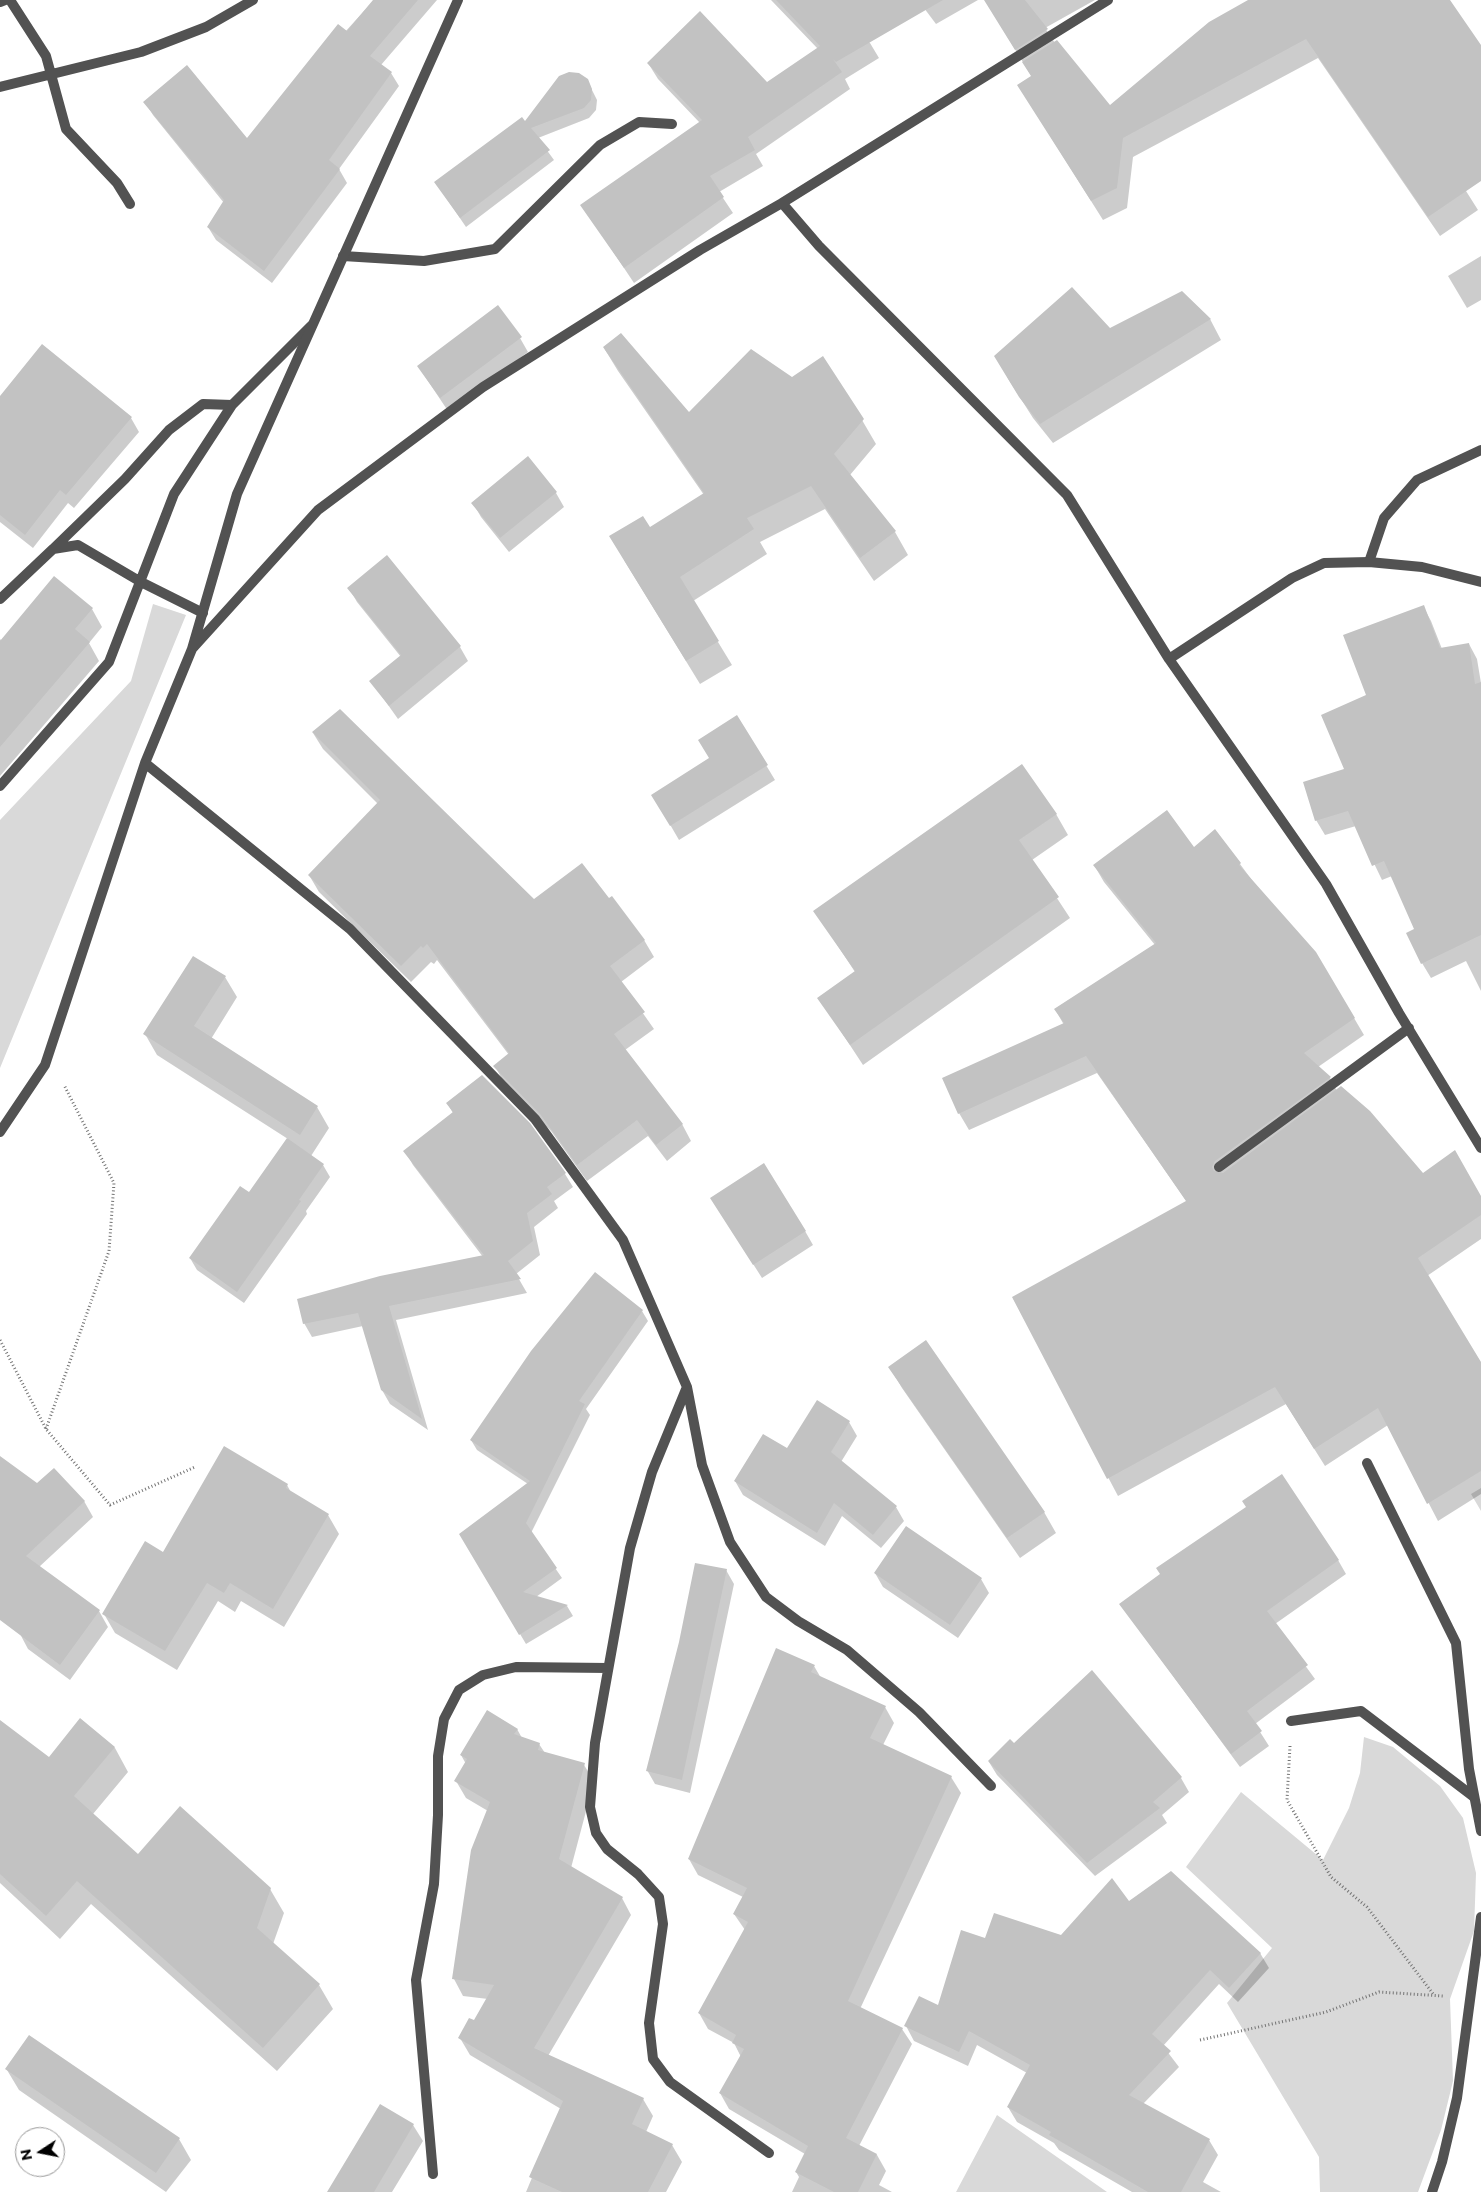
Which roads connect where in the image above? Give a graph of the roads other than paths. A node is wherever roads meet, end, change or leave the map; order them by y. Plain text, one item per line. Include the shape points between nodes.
1 (5, 0) edge
2 (10, 0) edge
3 (254, 0) edge
4 (458, 0) edge
5 (1108, 0) edge
6 (0, 2) edge
7 (50, 74) junction
8 (0, 87) edge
9 (672, 124) dead end
10 (782, 203) junction
11 (130, 204) dead end
12 (343, 256) junction
13 (312, 326) junction
14 (232, 405) junction
15 (1481, 450) edge
16 (52, 549) junction
17 (1369, 562) junction
18 (141, 582) junction
19 (1481, 582) edge
20 (0, 599) edge
21 (203, 613) junction
22 (192, 649) junction
23 (1169, 659) junction
24 (145, 763) junction
25 (0, 786) edge
26 (1409, 1028) junction
27 (1, 1128) edge
28 (1481, 1148) edge
29 (1219, 1167) dead end
30 (687, 1387) junction
31 (1366, 1463) dead end
32 (608, 1668) junction
33 (1291, 1721) road end
34 (991, 1786) dead end
35 (1474, 1797) junction
36 (1481, 1831) edge
37 (1481, 1917) edge
38 (769, 2153) dead end
39 (433, 2174) dead end
40 (1432, 2192) edge

1 - 6 street
2 - 7 street via 46,56
3 - 7 street via 206,26 141,52
4 - 12 street
5 - 10 street
7 - 8 street
7 - 11 street via 66,129 116,183
9 - 12 street via 639,122 600,145 495,249 424,261
10 - 22 street via 700,250 483,387 318,510
10 - 23 street via 819,246 1067,495
12 - 13 street
13 - 14 street
13 - 21 street via 237,494
14 - 16 street via 203,404 169,430 125,479
14 - 18 street via 174,494
15 - 17 street via 1418,480 1384,518
16 - 18 street via 78,545
16 - 20 street
17 - 19 street via 1422,567
17 - 23 street via 1324,563 1292,578
18 - 21 street
18 - 25 street via 110,662
21 - 22 street
22 - 24 street
23 - 26 street via 1326,884
24 - 27 street via 45,1064
24 - 30 street via 350,929 535,1118 623,1240
26 - 28 street
26 - 29 street
30 - 32 street via 652,1472 630,1548
30 - 34 street via 702,1465 723,1524 730,1542 766,1597 798,1621 847,1650 919,1712
31 - 35 street via 1456,1643
32 - 38 street via 595,1743 590,1807 596,1832 607,1849 638,1874 659,1897 663,1924 649,2023 652,2059 670,2082
32 - 39 street via 516,1668 484,1675 459,1690 444,1719 438,1756 434,1884 416,1980
33 - 35 street via 1362,1711
35 - 36 street
37 - 40 street via 1457,2098

